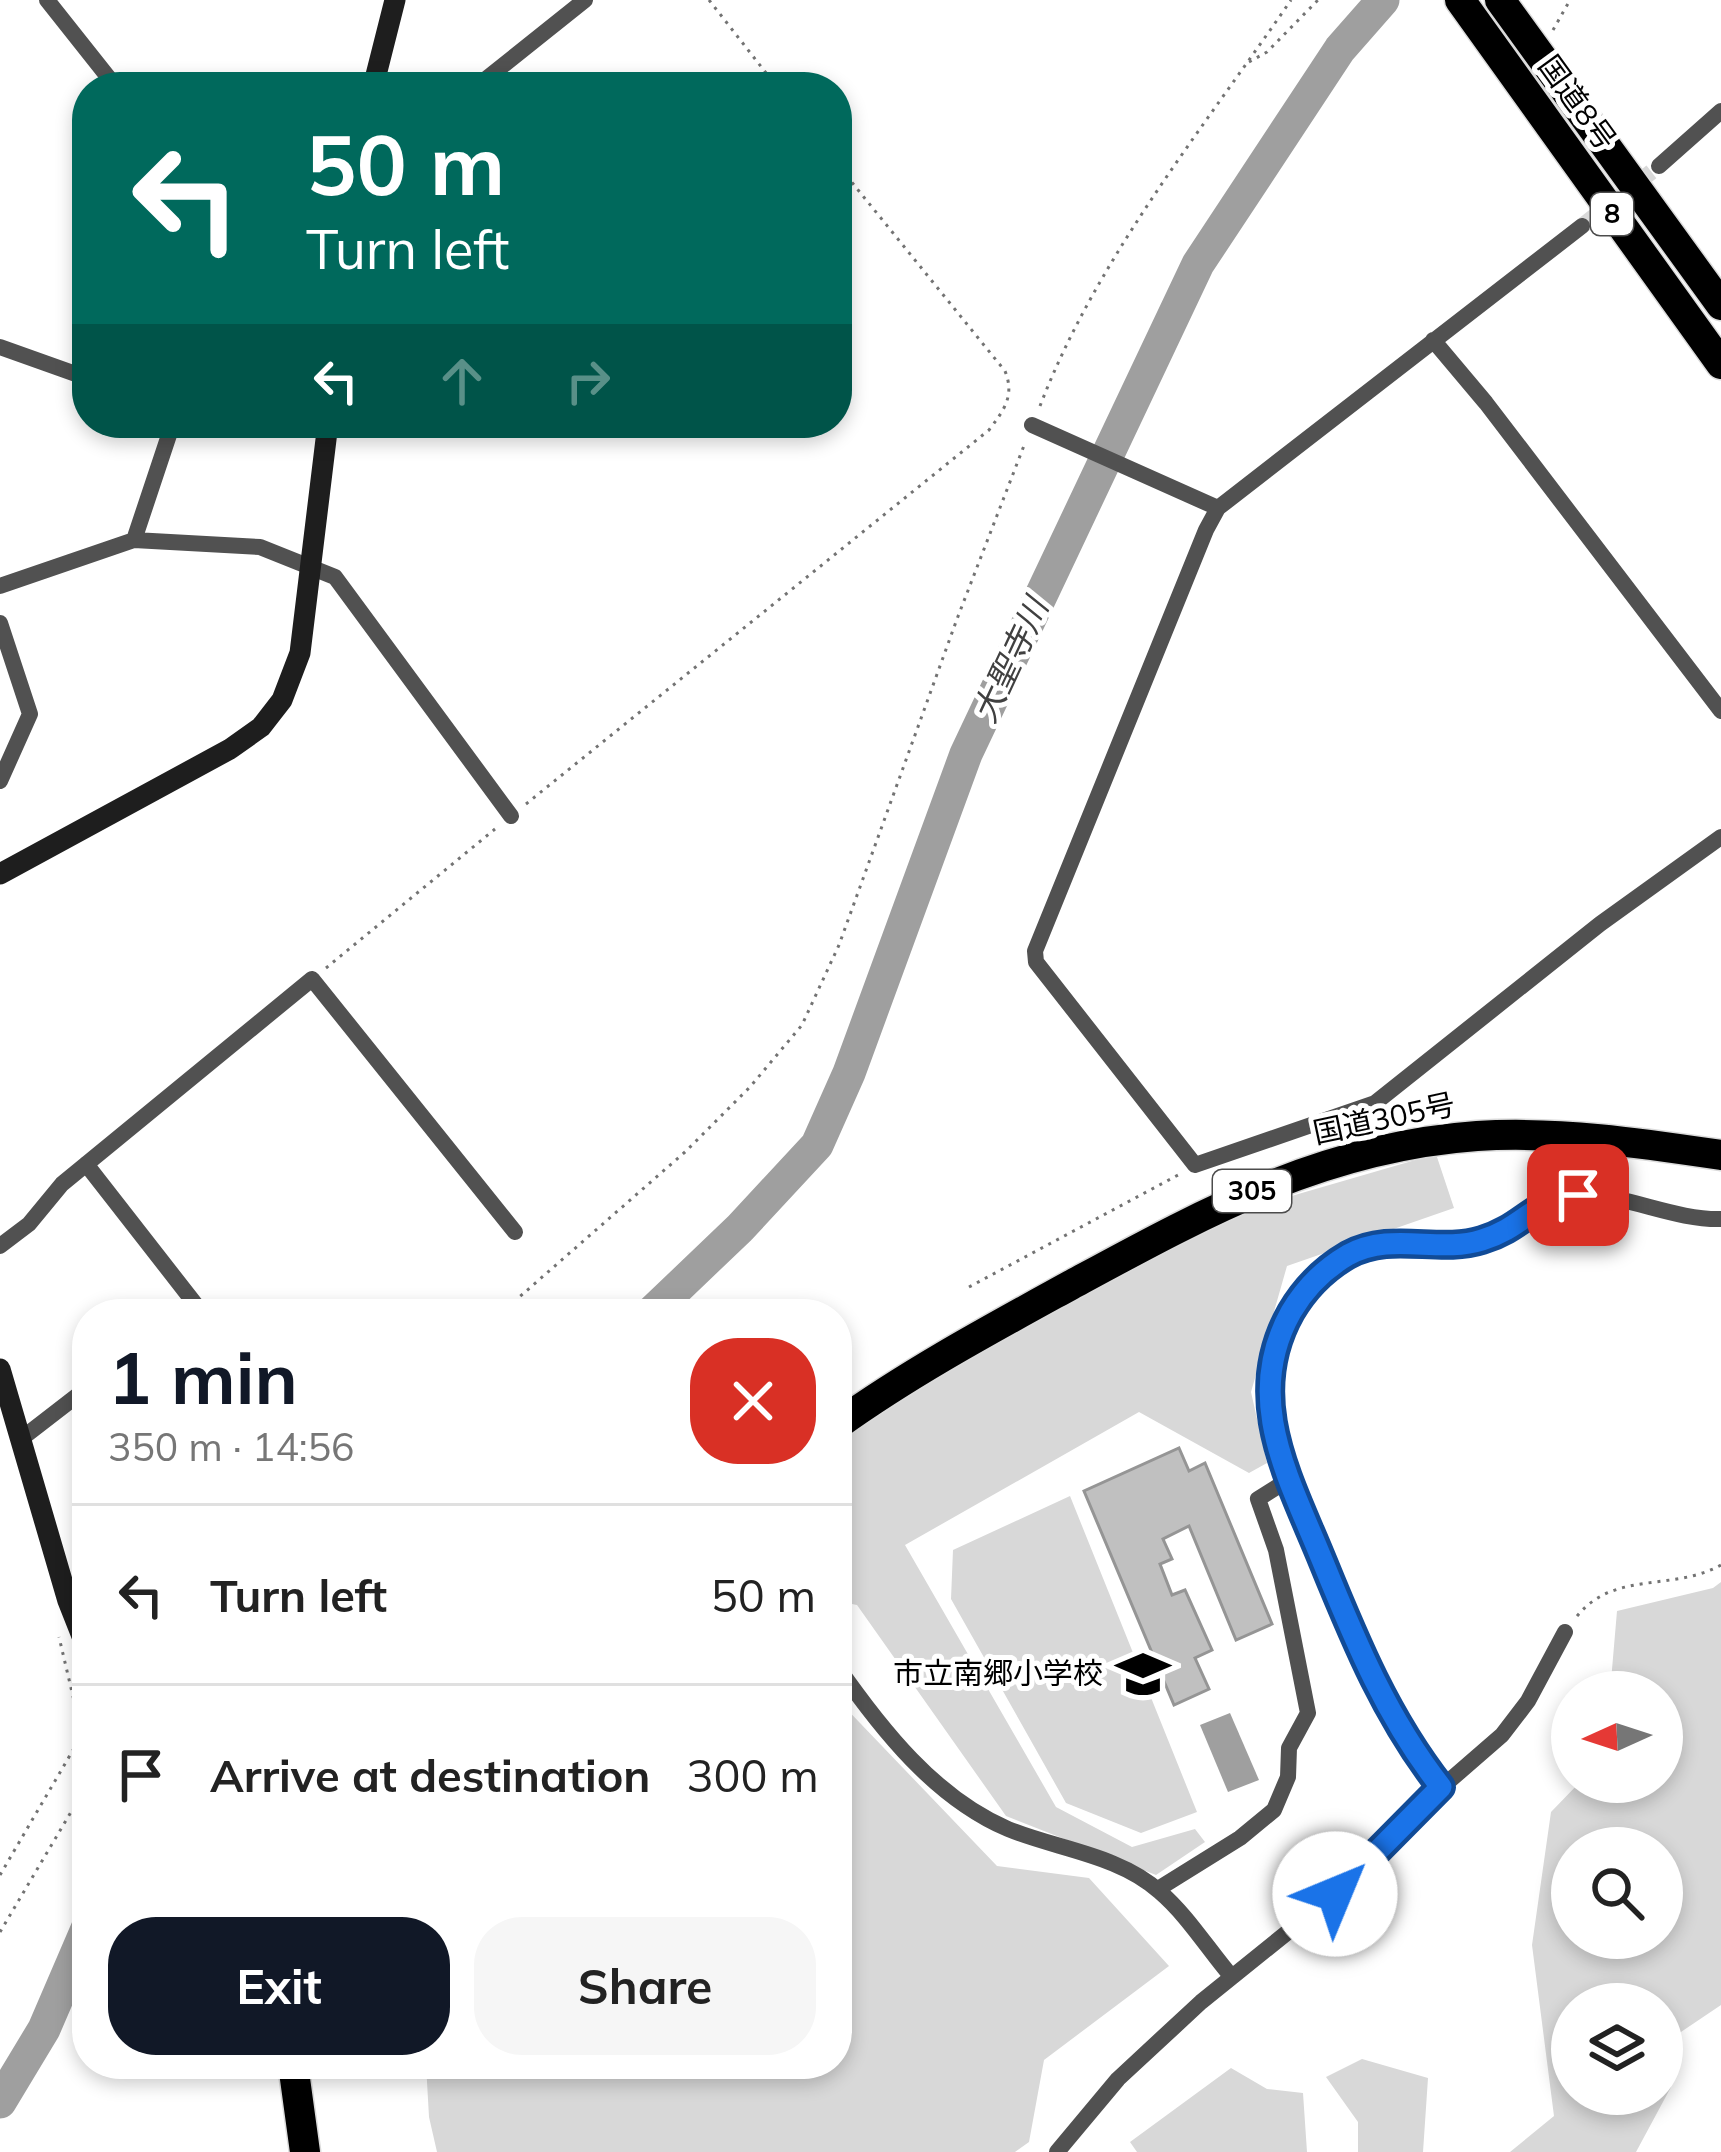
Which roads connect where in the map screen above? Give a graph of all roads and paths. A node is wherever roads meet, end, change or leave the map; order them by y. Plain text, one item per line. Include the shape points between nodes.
1 (47, 0) edge
2 (395, 0) edge
3 (585, 0) edge
4 (709, 0) edge
5 (1291, 0) edge
6 (1318, 0) edge
7 (1460, 0) edge
8 (1501, 0) edge
9 (1570, 0) edge
10 (1532, 46) junction
11 (1247, 63) junction
12 (104, 72) edge
13 (377, 72) edge
14 (495, 72) edge
15 (765, 72) edge
16 (1721, 111) edge
17 (1659, 166) tunnel mouth
18 (852, 182) edge
19 (1582, 226) tunnel mouth
20 (1721, 305) edge
21 (1433, 340) junction
22 (0, 347) edge
23 (1721, 364) edge
24 (72, 373) edge
25 (1032, 425) junction
26 (168, 438) edge
27 (326, 438) edge
28 (1219, 508) junction
29 (134, 540) junction
30 (311, 567) junction
31 (0, 586) edge
32 (0, 623) edge
33 (1721, 711) edge
34 (0, 781) edge
35 (512, 816) junction
36 (1721, 837) edge
37 (0, 874) edge
38 (312, 979) junction
39 (1721, 1154) edge
40 (86, 1164) junction
41 (1196, 1165) junction
42 (1721, 1219) edge
43 (515, 1232) dead end
44 (0, 1246) edge
45 (969, 1288) dead end
46 (184, 1299) edge
47 (517, 1299) edge
48 (0, 1369) edge
49 (72, 1400) edge
50 (7, 1415) edge
51 (852, 1415) edge
52 (21, 1439) junction
53 (1288, 1480) junction
54 (1721, 1564) edge
55 (68, 1600) junction
56 (72, 1610) edge
57 (1565, 1632) joint
58 (852, 1686) edge
59 (72, 1691) edge
60 (72, 1752) edge
61 (1441, 1787) junction
62 (72, 1810) edge
63 (0, 1875) edge
64 (1158, 1889) junction
65 (0, 1932) edge
66 (1232, 1976) junction
67 (295, 2079) edge
68 (305, 2152) edge
69 (1058, 2152) edge

1 - 12 street
2 - 13 street
3 - 14 street
4 - 15 path
5 - 11 path
6 - 11 path
7 - 23 highway, 国道8号 / 8
8 - 10 highway, 国道8号 / 8
9 - 10 path
10 - 20 highway, 国道8号 / 8
11 - 25 path via 1147,206 1079,322
16 - 17 street
18 - 35 path via 1006,371 1006,408 989,430
19 - 21 street
21 - 28 street
21 - 33 street
22 - 24 street
25 - 28 street
25 - 47 path via 802,1025 685,1152
26 - 29 street
27 - 30 street
28 - 41 street via 1035,951
29 - 30 street via 260,547
29 - 31 street
30 - 35 street via 335,577
30 - 37 street via 300,653 261,727
32 - 34 street via 31,714
35 - 38 path
36 - 41 street via 1375,1103
38 - 40 street
38 - 43 street
39 - 51 highway, 国道305号 / 305 via 1616,1139 1479,1136 1296,1174 1204,1213
40 - 44 street
40 - 46 street
41 - 45 path
42 - 53 street via 1578,1195 1547,1199 1518,1226 1481,1241 1402,1241 1349,1255 1304,1290 1271,1361 1271,1430
48 - 50 street
49 - 52 street
50 - 52 street
52 - 55 street
53 - 61 street via 1378,1694
53 - 64 street via 1258,1499 1308,1713 1289,1748 1288,1777 1274,1810
54 - 57 path via 1686,1579 1600,1593
55 - 56 street
55 - 59 path via 58,1631
57 - 61 street via 1502,1735
58 - 64 street via 893,1741 975,1811
60 - 63 path
61 - 66 street via 1335,1894
62 - 65 path
64 - 66 street
66 - 69 street via 1118,2079
67 - 68 highway

